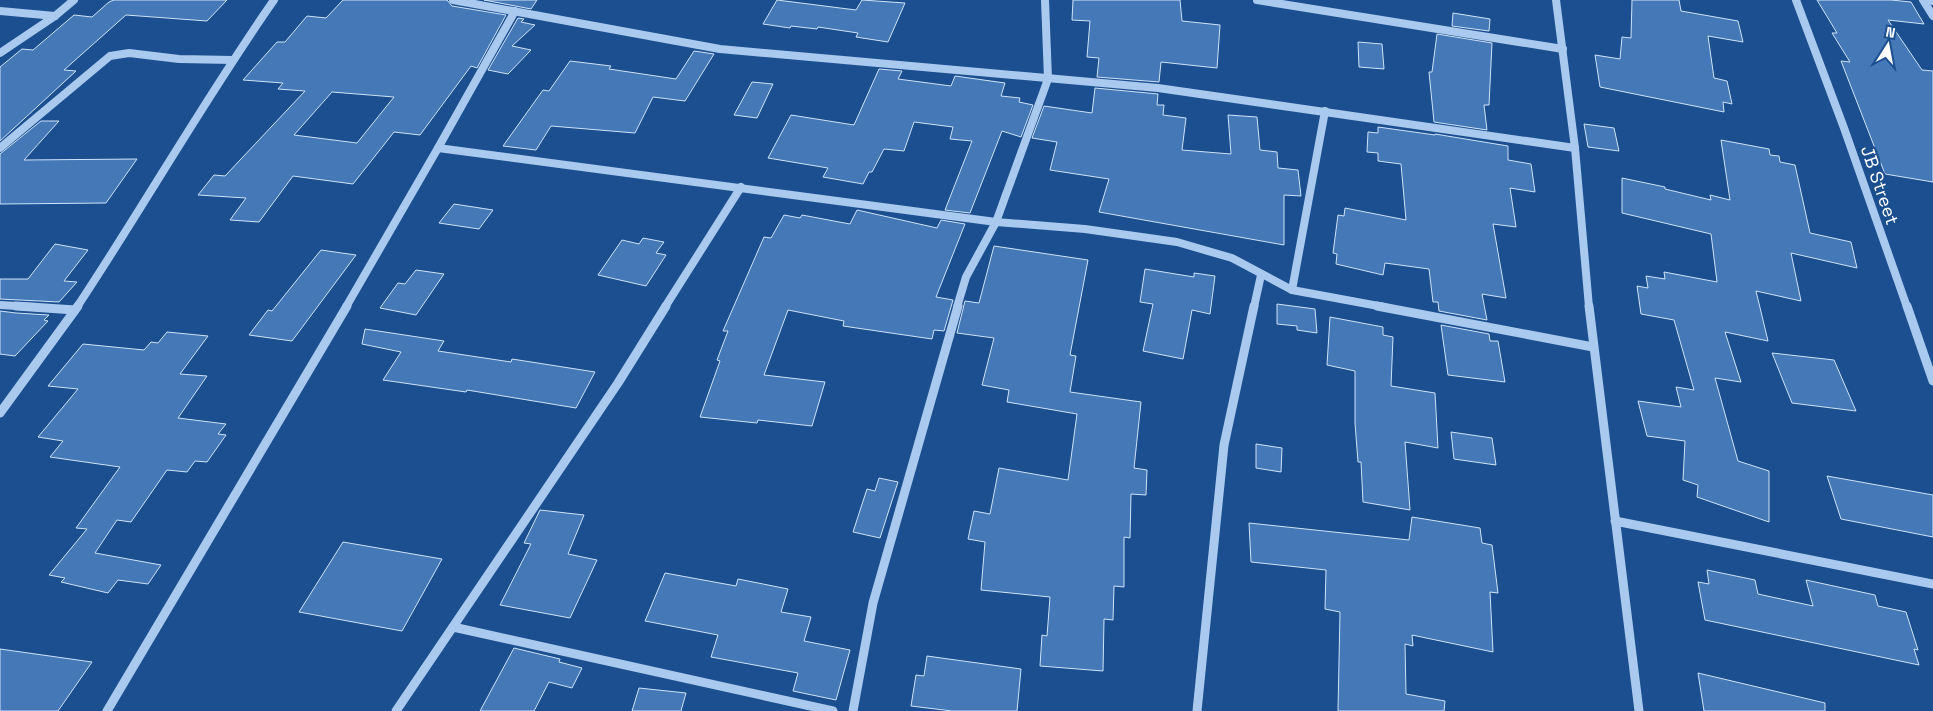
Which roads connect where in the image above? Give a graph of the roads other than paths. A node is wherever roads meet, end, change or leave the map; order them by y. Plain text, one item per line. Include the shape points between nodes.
1 (74, 0) edge
2 (274, 0) edge
3 (453, 0) edge
4 (1045, 0) edge
5 (1257, 0) edge
6 (1556, 0) edge
7 (1796, 0) edge
8 (1923, 0) edge
9 (1928, 0) edge
10 (1933, 1) edge
11 (515, 10) junction
12 (0, 11) edge
13 (55, 16) junction
14 (1933, 16) edge
15 (1563, 49) junction
16 (0, 53) edge
17 (232, 60) junction
18 (1048, 79) junction
19 (1324, 111) junction
20 (0, 148) edge
21 (438, 148) junction
22 (1575, 148) junction
23 (741, 187) junction
24 (996, 222) junction
25 (1261, 275) junction
26 (1292, 290) junction
27 (0, 305) edge
28 (75, 310) junction
29 (1593, 347) junction
30 (1933, 381) edge
31 (0, 413) edge
32 (1615, 521) junction
33 (1933, 584) edge
34 (453, 627) junction
35 (107, 711) edge
36 (396, 711) edge
37 (833, 711) edge
38 (853, 711) edge
39 (1197, 711) edge
40 (1639, 711) edge

1 - 13 street
2 - 17 street
3 - 11 street
4 - 18 street
5 - 15 street
6 - 15 street
7 - 30 street, JB Street
8 - 14 street
9 - 10 street
11 - 18 street via 720,49
11 - 21 street
12 - 13 street
13 - 16 street
15 - 22 street
17 - 20 street via 179,59 129,53 110,56
17 - 28 street
18 - 19 street via 1158,88
18 - 24 street
19 - 22 street
19 - 26 street
21 - 23 street
21 - 35 street
22 - 29 street
23 - 24 street
23 - 34 street via 618,383
24 - 25 street via 1085,229 1177,242 1232,258
24 - 38 street via 966,277 874,603
25 - 26 street
25 - 39 street via 1224,445
26 - 29 street
27 - 28 street
28 - 31 street
29 - 32 street
32 - 33 street
32 - 40 street
34 - 36 street
34 - 37 street

